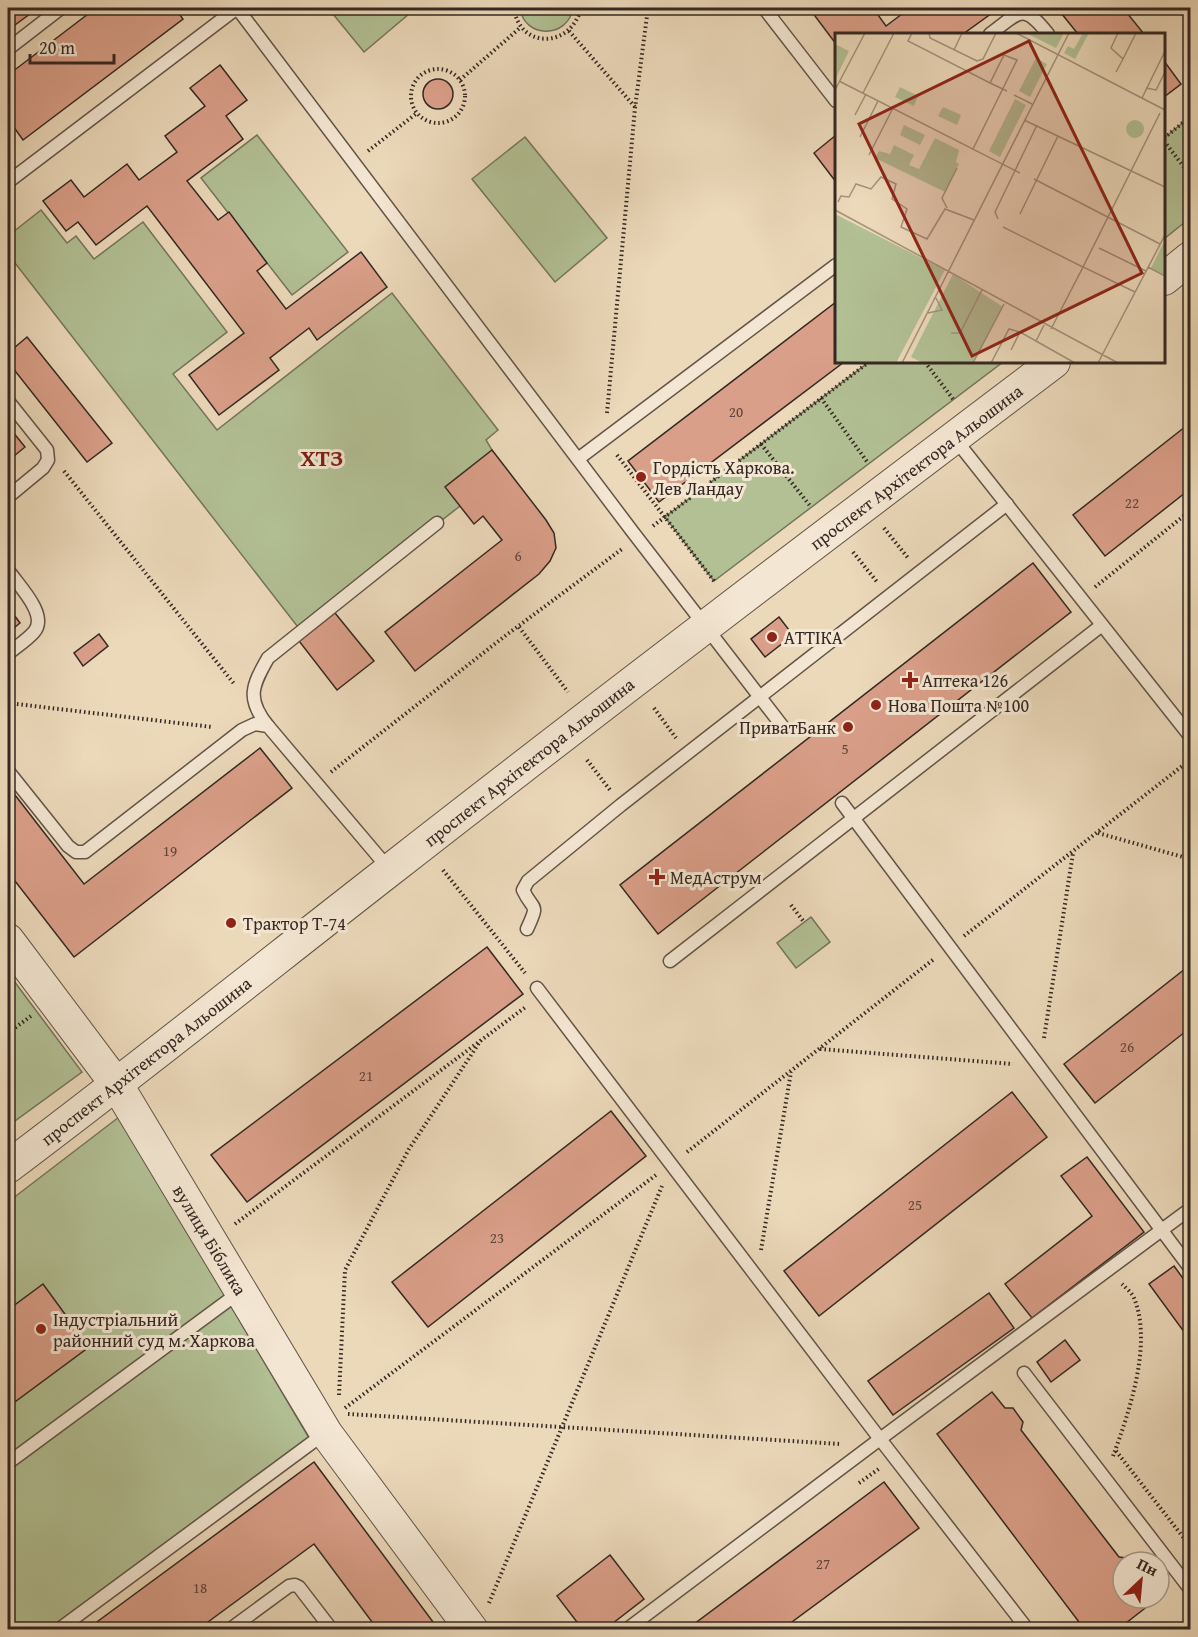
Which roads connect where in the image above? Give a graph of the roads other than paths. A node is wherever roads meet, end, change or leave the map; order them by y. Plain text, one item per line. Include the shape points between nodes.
1 (61, 8) edge
2 (237, 8) edge
3 (764, 8) edge
4 (991, 33) edge
5 (1047, 33) edge
6 (8, 50) edge
7 (835, 98) edge
8 (8, 182) edge
9 (1191, 258) edge
10 (835, 266) edge
11 (1165, 278) edge
12 (1045, 364) edge
13 (8, 401) edge
14 (954, 438) junction
15 (578, 459) junction
16 (8, 497) edge
17 (1007, 504) junction
18 (437, 523) dead end
19 (8, 570) edge
20 (1102, 625) junction
21 (705, 627) junction
22 (8, 654) edge
23 (759, 697) junction
24 (268, 726) junction
25 (783, 727) dead end
26 (1191, 736) edge
27 (8, 771) edge
28 (842, 803) dead end
29 (854, 818) junction
30 (390, 870) junction
31 (527, 929) dead end
32 (8, 940) edge
33 (670, 961) dead end
34 (539, 991) road end
35 (117, 1085) junction
36 (8, 1167) edge
37 (1191, 1209) edge
38 (1163, 1231) junction
39 (1191, 1268) edge
40 (241, 1291) junction
41 (1024, 1373) dead end
42 (326, 1432) junction
43 (876, 1442) junction
44 (8, 1463) edge
45 (1191, 1589) edge
46 (472, 1628) edge
47 (58, 1629) edge
48 (229, 1629) edge
49 (332, 1629) edge
50 (626, 1629) edge
51 (1028, 1629) edge

1 - 6 lane
2 - 8 lane
2 - 15 lane
3 - 7 lane
4 - 5 lane via 1018,14 1028,14
9 - 11 street
10 - 15 lane
12 - 14 street, проспект Архітектора Альошина
13 - 16 lane via 47,450 48,460
14 - 17 lane
14 - 21 street, проспект Архітектора Альошина
15 - 21 lane
17 - 20 lane
17 - 23 lane
18 - 24 lane via 268,658 253,689 253,700
19 - 22 lane via 43,621
20 - 26 lane
20 - 29 lane
21 - 23 lane
21 - 30 street, проспект Архітектора Альошина
23 - 25 lane
23 - 31 lane via 525,885 525,895 535,908
24 - 27 lane via 255,724 242,730 85,852 68,846
24 - 30 lane
28 - 29 lane
29 - 33 lane
29 - 38 lane
30 - 35 street, проспект Архітектора Альошина
32 - 35 street, вулиця Біблика
34 - 43 lane
35 - 36 street, проспект Архітектора Альошина
35 - 40 street, вулиця Біблика
37 - 38 lane
38 - 39 lane
38 - 43 lane
40 - 42 street, вулиця Біблика
40 - 44 lane
41 - 45 lane
42 - 46 street, вулиця Біблика
42 - 47 lane
43 - 50 lane
43 - 51 lane
48 - 49 lane via 295,1585

